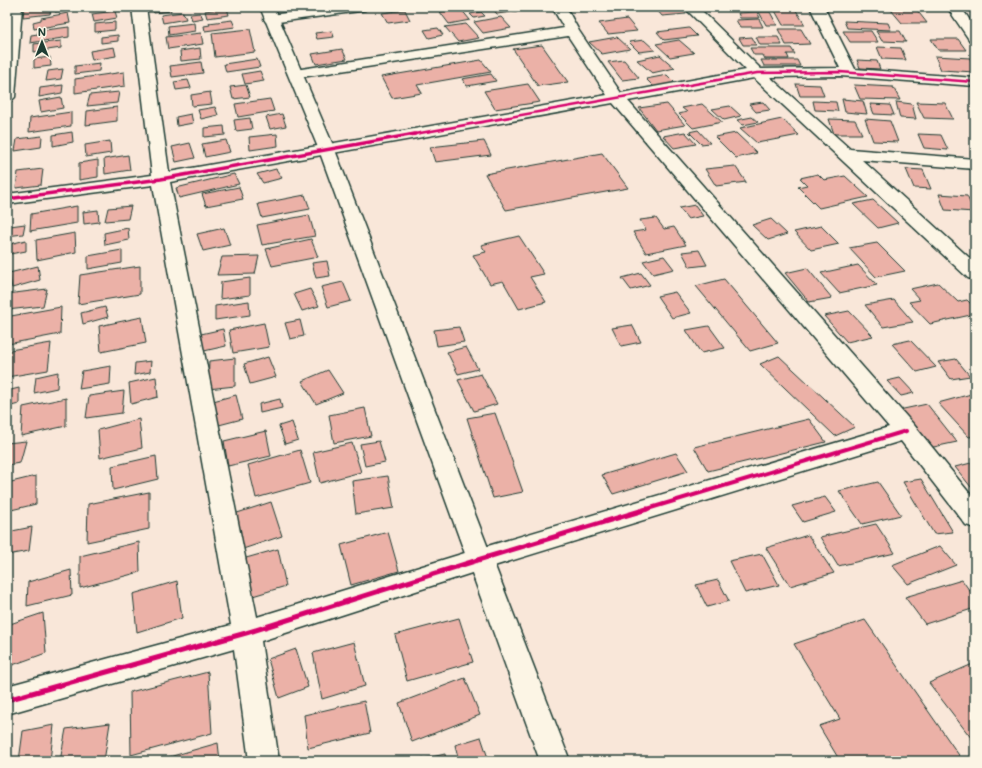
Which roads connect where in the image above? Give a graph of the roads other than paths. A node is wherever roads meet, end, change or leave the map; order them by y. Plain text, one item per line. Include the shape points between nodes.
1 (14, 7) edge
2 (139, 7) edge
3 (360, 7) edge
4 (559, 7) edge
5 (691, 7) edge
6 (817, 7) edge
7 (954, 7) edge
8 (269, 13) edge
9 (572, 31) junction
10 (975, 38) edge
11 (757, 73) junction
12 (850, 73) junction
13 (295, 74) junction
14 (975, 82) edge
15 (7, 97) edge
16 (617, 98) junction
17 (327, 150) junction
18 (845, 154) junction
19 (975, 164) edge
20 (161, 179) junction
21 (7, 199) edge
22 (971, 267) edge
23 (906, 431) junction
24 (975, 518) edge
25 (481, 559) junction
26 (246, 633) junction
27 (7, 700) edge
28 (264, 761) edge
29 (555, 761) edge

1 - 15 street
2 - 20 street
3 - 8 street
4 - 9 street
5 - 11 street
6 - 12 street
7 - 10 street
8 - 13 street
9 - 13 street
9 - 16 street
11 - 12 street
11 - 16 street
11 - 18 street
12 - 14 street
13 - 17 street
16 - 17 street
16 - 23 street
17 - 20 street
17 - 25 street
18 - 19 street
18 - 22 street
20 - 21 street
20 - 26 street
23 - 24 street
23 - 25 street
25 - 26 street
25 - 29 street
26 - 27 street
26 - 28 street

